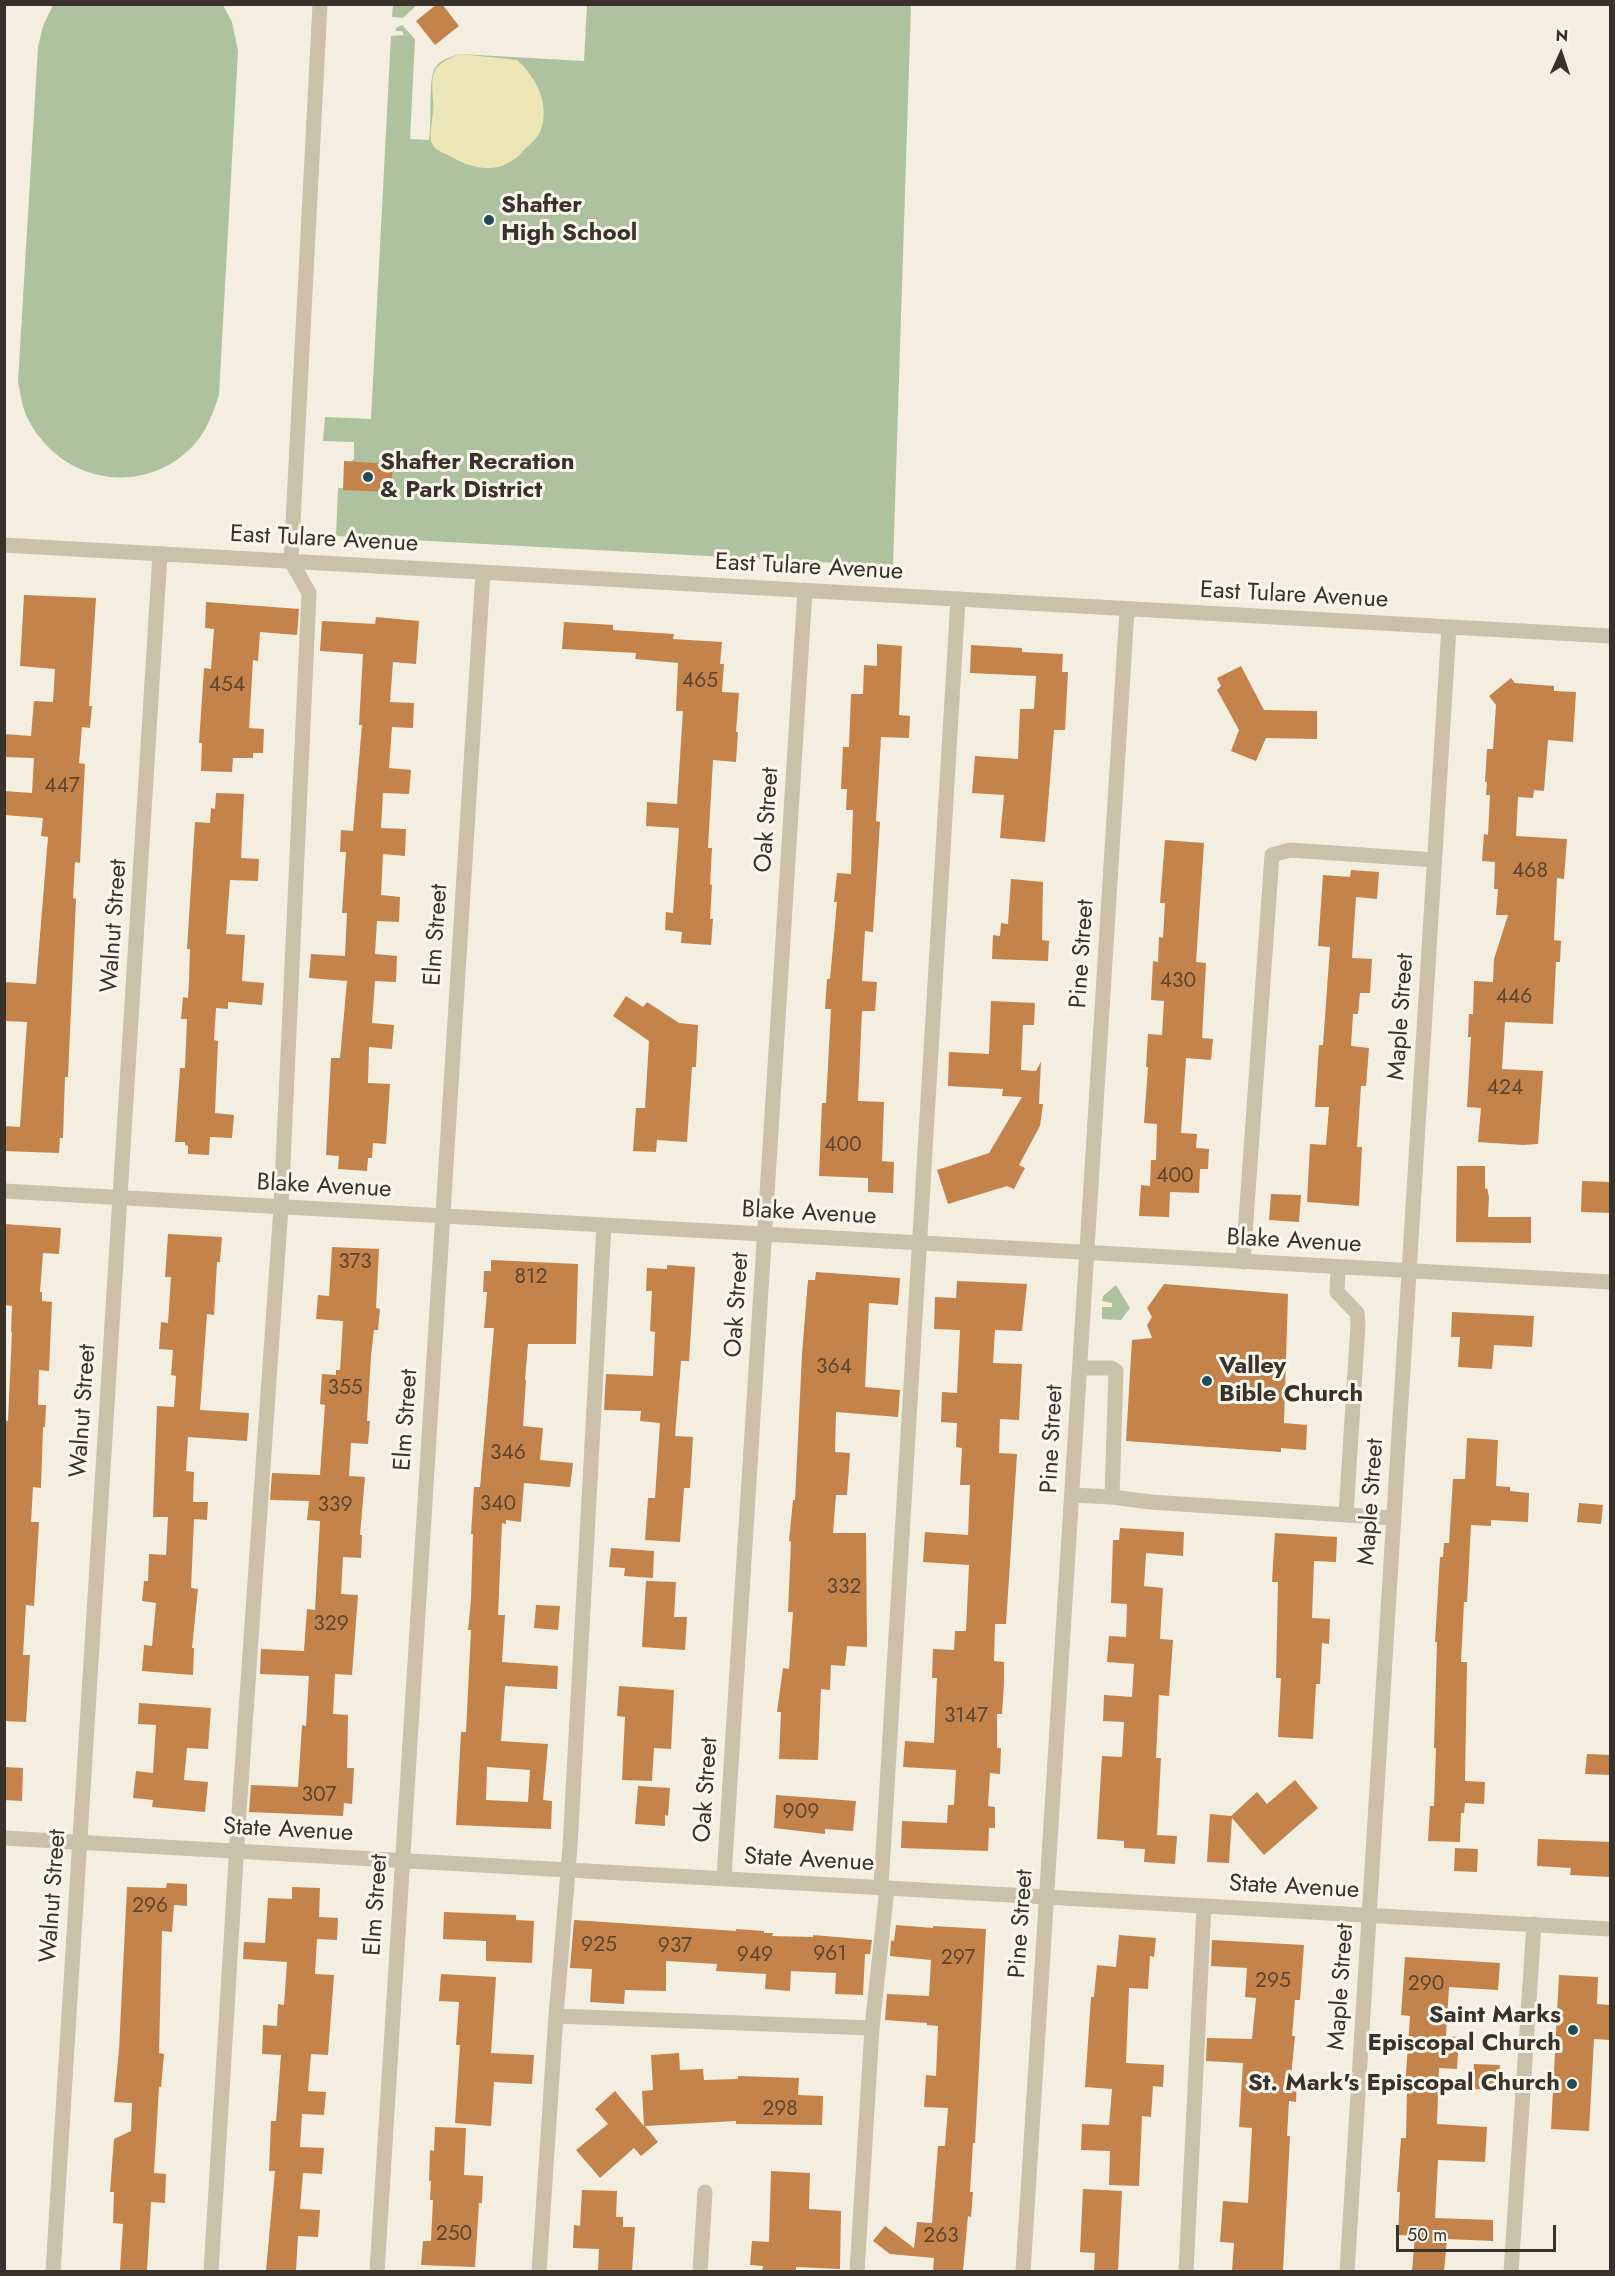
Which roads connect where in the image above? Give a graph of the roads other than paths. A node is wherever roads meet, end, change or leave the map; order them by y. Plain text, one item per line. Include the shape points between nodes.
1 (320, 4) edge
2 (4, 544) edge
3 (160, 554) junction
4 (291, 561) junction
5 (483, 572) junction
6 (805, 590) junction
7 (958, 599) junction
8 (1127, 609) junction
9 (1449, 627) junction
10 (1611, 636) edge
11 (1435, 860) junction
12 (4, 1191) edge
13 (120, 1198) junction
14 (281, 1207) junction
15 (442, 1216) junction
16 (604, 1225) junction
17 (765, 1234) junction
18 (919, 1243) junction
19 (1087, 1253) junction
20 (1243, 1262) junction
21 (1338, 1267) junction
22 (1409, 1271) junction
23 (1611, 1282) edge
24 (1080, 1368) junction
25 (1072, 1495) junction
26 (1112, 1497) junction
27 (1346, 1514) junction
28 (1394, 1518) junction
29 (4, 1838) edge
30 (80, 1842) junction
31 (236, 1851) junction
32 (402, 1860) junction
33 (568, 1869) junction
34 (724, 1878) junction
35 (884, 1887) junction
36 (1047, 1897) junction
37 (1204, 1906) junction
38 (1369, 1915) junction
39 (1534, 1924) junction
40 (1611, 1929) edge
41 (556, 2016) junction
42 (872, 2028) junction
43 (705, 2192) dead end
44 (53, 2271) edge
45 (211, 2271) edge
46 (377, 2271) edge
47 (539, 2271) edge
48 (700, 2271) edge
49 (857, 2271) edge
50 (1023, 2271) edge
51 (1186, 2271) edge
52 (1347, 2271) edge
53 (1511, 2271) edge

1 - 4 street
2 - 3 street, East Tulare Avenue
3 - 4 street, East Tulare Avenue
3 - 13 street, Walnut Street
4 - 5 street, East Tulare Avenue
4 - 14 street via 309,593
5 - 6 street, East Tulare Avenue
5 - 15 street, Elm Street
6 - 7 street, East Tulare Avenue
6 - 17 street, Oak Street
7 - 8 street, East Tulare Avenue
7 - 18 street
8 - 9 street, East Tulare Avenue
8 - 19 street, Pine Street
9 - 10 street, East Tulare Avenue
9 - 11 street, Maple Street
11 - 20 street via 1290,850 1272,855
11 - 22 street, Maple Street
12 - 13 street, Blake Avenue
13 - 14 street, Blake Avenue
13 - 30 street, Walnut Street
14 - 15 street, Blake Avenue
14 - 31 street
15 - 16 street, Blake Avenue
15 - 32 street, Elm Street
16 - 17 street, Blake Avenue
16 - 33 street
17 - 18 street, Blake Avenue
17 - 34 street, Oak Street
18 - 19 street, Blake Avenue
18 - 35 street
19 - 20 street, Blake Avenue
19 - 24 street, Pine Street
20 - 21 street, Blake Avenue
21 - 22 street, Blake Avenue
21 - 27 street via 1337,1292 1357,1313 1358,1325
22 - 23 street, Blake Avenue
22 - 28 street, Maple Street
24 - 25 street, Pine Street
24 - 26 street via 1116,1371
25 - 26 street
25 - 36 street, Pine Street
26 - 27 street
27 - 28 street
28 - 38 street, Maple Street
29 - 30 street, State Avenue
30 - 31 street, State Avenue
30 - 44 street, Walnut Street
31 - 32 street, State Avenue
31 - 45 street
32 - 33 street, State Avenue
32 - 46 street, Elm Street
33 - 34 street, State Avenue
33 - 41 street
34 - 35 street, State Avenue
35 - 36 street, State Avenue
35 - 42 street
36 - 37 street, State Avenue
36 - 50 street, Pine Street
37 - 38 street, State Avenue
37 - 51 street
38 - 39 street, State Avenue
38 - 52 street, Maple Street
39 - 40 street, State Avenue
39 - 53 street
41 - 42 street
41 - 47 street
42 - 49 street
43 - 48 street

